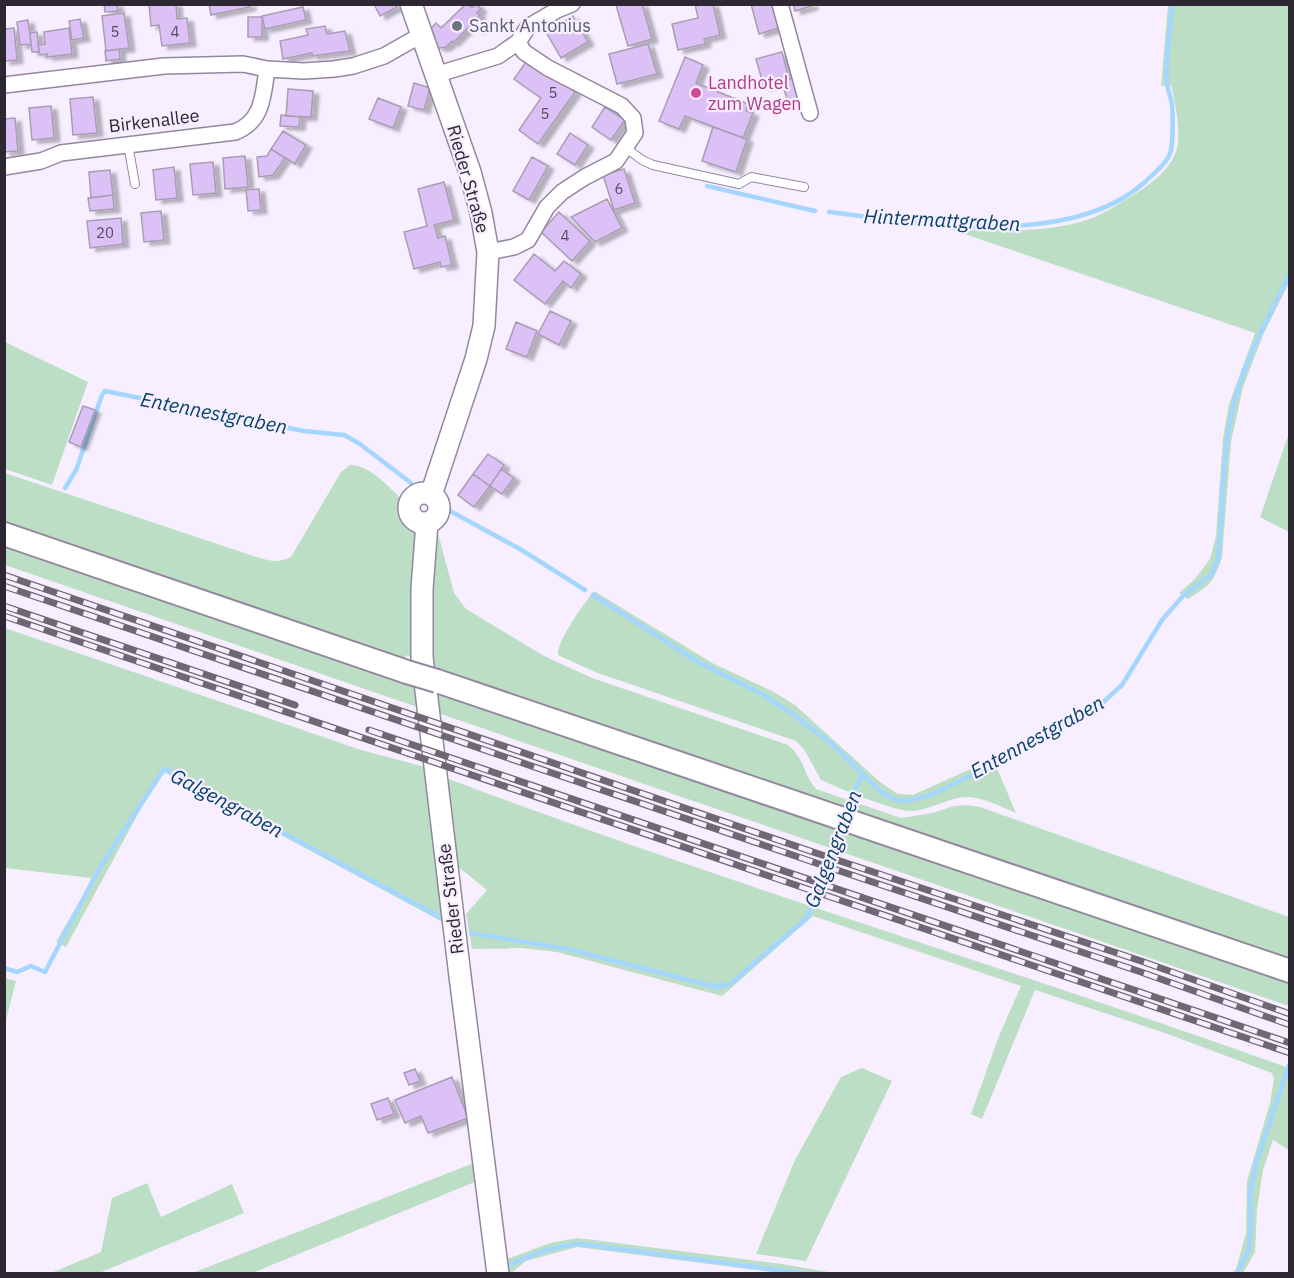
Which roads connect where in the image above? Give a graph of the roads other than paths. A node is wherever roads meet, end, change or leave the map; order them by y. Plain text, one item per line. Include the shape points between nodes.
1 (411, 4) edge
2 (572, 4) edge
3 (780, 4) edge
4 (421, 35) junction
5 (518, 42) junction
6 (267, 69) junction
7 (435, 75) junction
8 (4, 85) edge
9 (810, 113) dead end
10 (128, 144) junction
11 (626, 148) junction
12 (4, 167) edge
13 (135, 184) dead end
14 (804, 187) dead end
15 (488, 252) junction
16 (4, 534) edge
17 (1290, 971) edge
18 (498, 1274) edge

1 - 4 street, Rieder Straße
2 - 5 street via 528,27
3 - 9 street
4 - 6 street via 384,56 353,66 304,71
4 - 7 street, Rieder Straße
5 - 7 street via 498,56
5 - 11 street via 524,52 548,68 629,111 635,133
6 - 8 street via 243,64 164,66
6 - 10 street, Birkenallee via 263,99 247,127 235,132
7 - 15 street, Rieder Straße via 470,172
10 - 12 street, Birkenallee via 61,153
10 - 13 lane
11 - 14 lane via 653,165 739,184 751,177
11 - 15 street via 616,161 562,192 547,207 528,240
15 - 18 street, Rieder Straße via 484,326 431,495 438,511 427,523 422,657
16 - 17 main road, bridge

